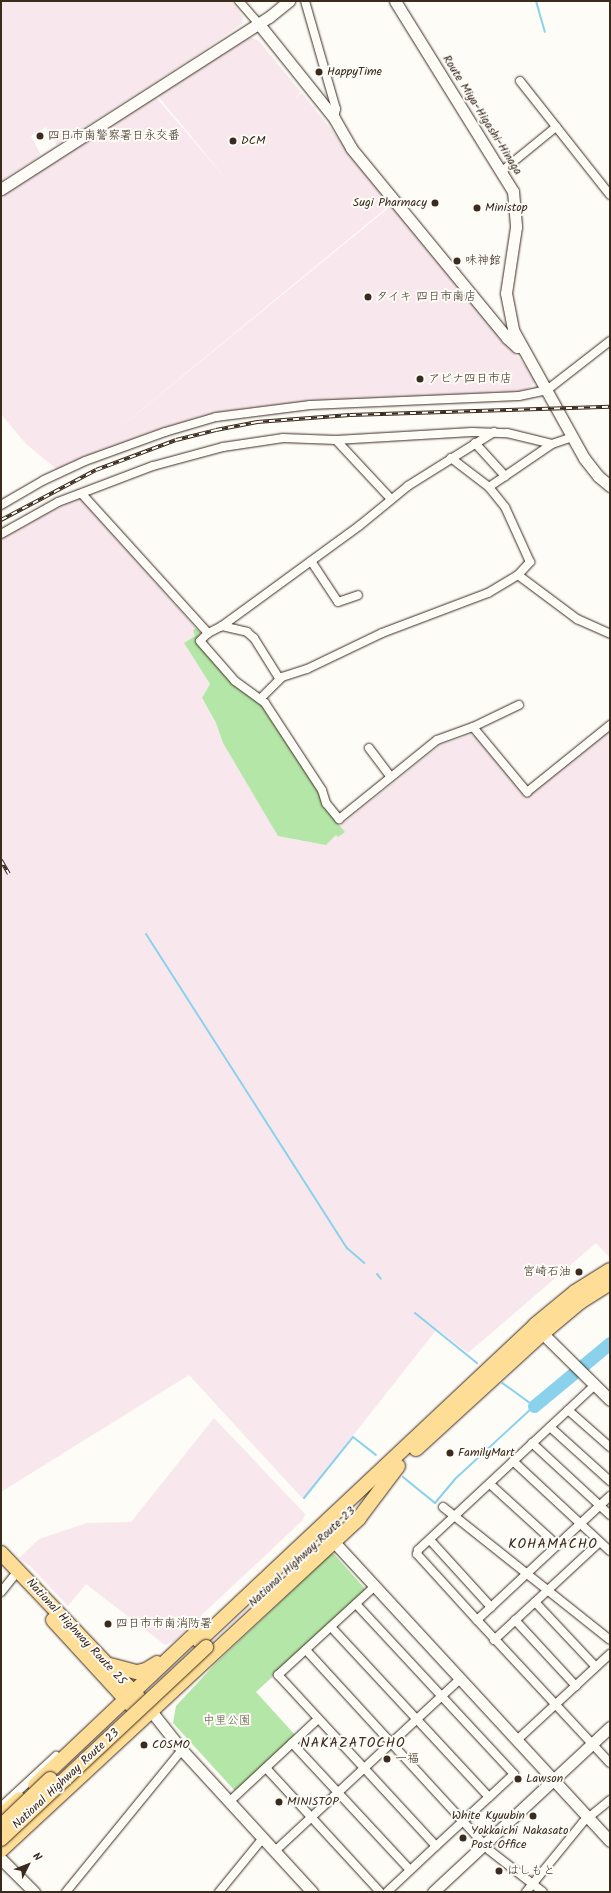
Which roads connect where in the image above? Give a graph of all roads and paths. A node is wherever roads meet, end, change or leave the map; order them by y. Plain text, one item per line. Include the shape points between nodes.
1 (239, 1) edge
2 (289, 1) edge
3 (305, 1) edge
4 (394, 1) edge
5 (258, 23) junction
6 (520, 81) dead end
7 (334, 118) junction
8 (556, 127) junction
9 (502, 171) junction
10 (1, 189) edge
11 (610, 194) edge
12 (610, 341) edge
13 (522, 346) junction
14 (547, 390) junction
15 (494, 432) junction
16 (572, 437) junction
17 (336, 440) junction
18 (476, 443) junction
19 (552, 444) junction
20 (451, 458) junction
21 (505, 476) junction
22 (489, 486) junction
23 (610, 486) edge
24 (82, 494) junction
25 (391, 499) junction
26 (1, 505) edge
27 (1, 534) edge
28 (311, 561) junction
29 (518, 575) junction
30 (358, 595) dead end
31 (222, 626) junction
32 (208, 632) junction
33 (610, 634) edge
34 (279, 678) junction
35 (260, 699) junction
36 (519, 704) dead end
37 (610, 725) edge
38 (472, 727) junction
39 (369, 748) dead end
40 (391, 777) junction
41 (610, 1270) edge
42 (610, 1283) edge
43 (539, 1330) junction
44 (594, 1386) junction
45 (610, 1400) edge
46 (568, 1410) junction
47 (550, 1427) junction
48 (532, 1443) junction
49 (610, 1447) edge
50 (513, 1461) junction
51 (395, 1463) junction
52 (610, 1481) edge
53 (490, 1484) junction
54 (610, 1496) edge
55 (600, 1506) junction
56 (443, 1507) dead end
57 (610, 1515) edge
58 (455, 1516) junction
59 (580, 1524) junction
60 (430, 1540) junction
61 (334, 1542) junction
62 (600, 1542) junction
63 (557, 1545) junction
64 (610, 1551) edge
65 (1, 1553) edge
66 (1, 1564) edge
67 (526, 1573) junction
68 (13, 1576) junction
69 (374, 1587) junction
70 (548, 1590) junction
71 (1, 1592) edge
72 (535, 1602) junction
73 (356, 1604) junction
74 (491, 1607) junction
75 (477, 1620) junction
76 (515, 1620) junction
77 (331, 1627) junction
78 (494, 1640) junction
79 (610, 1640) edge
80 (202, 1644) junction
81 (306, 1650) junction
82 (610, 1654) edge
83 (168, 1659) junction
84 (108, 1664) junction
85 (596, 1667) junction
86 (460, 1679) junction
87 (576, 1686) junction
88 (129, 1696) junction
89 (441, 1696) junction
90 (556, 1705) junction
91 (148, 1715) junction
92 (318, 1719) junction
93 (416, 1719) junction
94 (100, 1724) junction
95 (610, 1727) edge
96 (516, 1740) junction
97 (292, 1743) junction
98 (391, 1743) junction
99 (592, 1743) junction
100 (114, 1744) junction
101 (182, 1750) junction
102 (610, 1763) edge
103 (266, 1768) junction
104 (364, 1768) junction
105 (554, 1780) junction
106 (337, 1793) junction
107 (489, 1797) junction
108 (610, 1800) edge
109 (230, 1802) junction
110 (1, 1807) edge
111 (1, 1816) edge
112 (311, 1817) junction
113 (589, 1819) junction
114 (463, 1821) junction
115 (1, 1826) edge
116 (263, 1838) junction
117 (1, 1839) edge
118 (610, 1841) edge
119 (484, 1844) junction
120 (436, 1846) junction
121 (1, 1850) edge
122 (274, 1851) junction
123 (1, 1859) edge
124 (410, 1870) junction
125 (533, 1883) junction
126 (34, 1892) edge
127 (66, 1892) edge
128 (219, 1892) edge
129 (312, 1892) edge
130 (380, 1892) edge
131 (387, 1892) edge
132 (433, 1892) edge
133 (526, 1892) edge
134 (543, 1892) edge

1 - 5 street
2 - 5 street
3 - 7 street via 336,108
4 - 9 street, Route Miya-Higashi-Hinaga
5 - 7 street
5 - 10 street
6 - 8 street
7 - 13 street via 352,148 507,338 517,347
8 - 9 street
8 - 11 street
9 - 13 street, Route Miya-Higashi-Hinaga via 514,192 516,207 516,226 506,293 513,330
12 - 14 street
13 - 14 street, Route Miya-Higashi-Hinaga
14 - 16 street, Route Miya-Higashi-Hinaga
14 - 26 street via 519,396 310,405 216,417 150,436 85,461 44,480
15 - 17 street
15 - 18 street
15 - 19 street
16 - 19 street
16 - 23 street, Route Miya-Higashi-Hinaga via 589,466
17 - 24 street via 283,438 208,450 153,466
17 - 25 street
18 - 20 street
18 - 21 street
19 - 21 street
20 - 22 street
20 - 25 street
21 - 22 street
22 - 29 street via 505,507 530,562
24 - 27 street via 58,502
24 - 32 street
25 - 28 street
28 - 30 street via 338,602
28 - 31 street
29 - 33 street via 577,619
29 - 34 street via 488,593 382,633 307,669
31 - 32 street
31 - 34 street via 247,632 254,638
32 - 35 street via 200,641 235,681
34 - 35 street
35 - 40 street via 322,790 326,803 339,819
36 - 38 street
37 - 38 street via 527,792
38 - 40 street via 437,740
39 - 40 street
41 - 43 highway, National Highway Route 23 via 575,1292
42 - 43 highway, National Highway Route 23
43 - 44 street
43 - 51 highway, National Highway Route 23
44 - 45 street
44 - 46 street
46 - 47 street
46 - 49 street
47 - 48 street
47 - 52 street
48 - 50 street
48 - 55 street
50 - 53 street
50 - 59 street
51 - 61 highway via 359,1518
51 - 80 highway, National Highway Route 23
51 - 83 highway via 315,1522
53 - 58 street
53 - 63 street
54 - 55 street
55 - 57 street
55 - 59 street
56 - 58 street
58 - 60 street
58 - 67 street
59 - 62 street
59 - 63 street
60 - 74 street
60 - 75 street via 417,1554
61 - 69 street
61 - 91 highway
62 - 64 street
62 - 70 street
63 - 67 street
65 - 84 highway, National Highway Route 25
66 - 68 highway, National Highway Route 25
67 - 70 street
67 - 74 street
68 - 71 street
68 - 88 highway, National Highway Route 25
69 - 73 street
69 - 86 street
70 - 72 street
70 - 79 street
72 - 76 street
72 - 85 street
73 - 77 street
73 - 89 street
74 - 75 street
75 - 78 street
76 - 78 street
76 - 87 street
77 - 81 street
77 - 93 street
78 - 90 street
80 - 115 highway, National Highway Route 23, bridge
80 - 117 highway, National Highway Route 23, bridge
81 - 92 street via 278,1675
81 - 98 street
82 - 85 street
83 - 84 highway via 137,1672
83 - 88 highway
84 - 88 highway, National Highway Route 25
85 - 87 street
86 - 89 street
86 - 96 street
87 - 90 street
88 - 91 highway, National Highway Route 25
88 - 94 highway
89 - 93 street
89 - 107 street via 514,1774
90 - 96 street
90 - 99 street
91 - 100 highway
91 - 101 street
92 - 97 street
92 - 104 street
93 - 98 street
93 - 107 street
94 - 110 street via 83,1731
94 - 111 highway
95 - 99 street
96 - 105 street
97 - 103 street
97 - 106 street
98 - 104 street
98 - 114 street
99 - 102 street
99 - 105 street
100 - 121 highway
100 - 123 street via 108,1758
101 - 109 street
101 - 127 street
103 - 109 street
103 - 112 street
104 - 106 street
104 - 120 street
105 - 113 street
105 - 119 street
106 - 112 street
106 - 124 street
107 - 114 street
108 - 113 street
109 - 116 street
112 - 122 street
112 - 130 street
113 - 118 street
113 - 125 street via 583,1822
114 - 119 street
114 - 120 street
116 - 122 street
116 - 128 street
119 - 125 street
119 - 132 street
120 - 124 street
122 - 129 street
123 - 126 street
124 - 131 street
125 - 133 street
125 - 134 street

